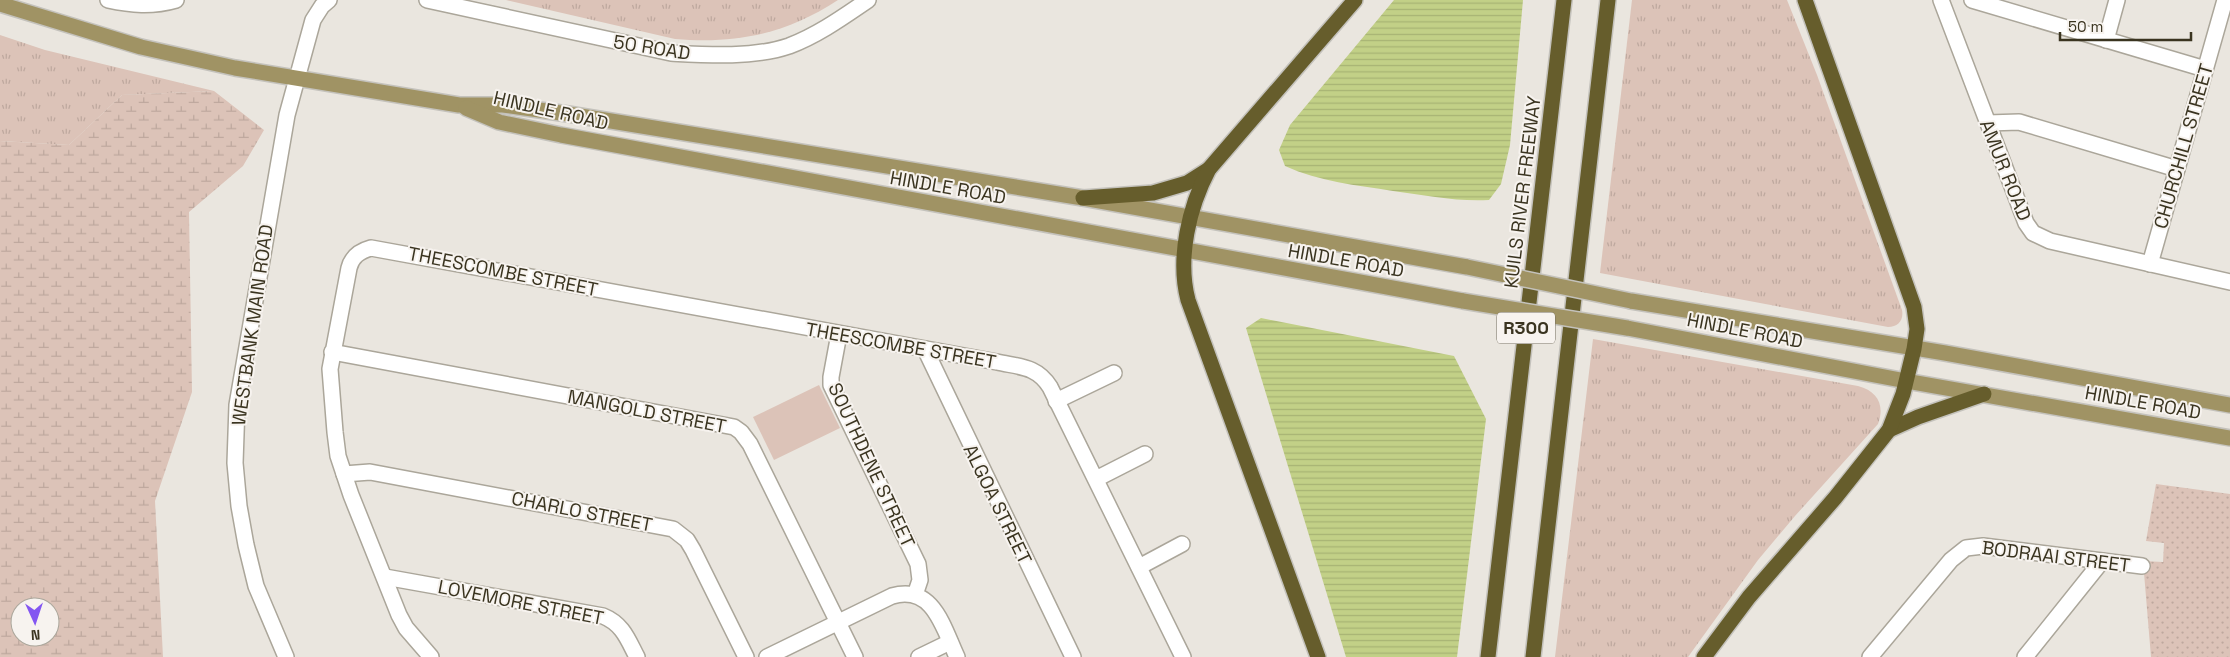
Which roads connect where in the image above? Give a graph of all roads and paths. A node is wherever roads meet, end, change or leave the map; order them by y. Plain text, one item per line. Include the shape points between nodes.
1 (108, 0) edge
2 (176, 0) edge
3 (329, 0) edge
4 (427, 0) edge
5 (868, 0) edge
6 (1355, 0) edge
7 (1564, 0) edge
8 (1608, 0) edge
9 (1805, 0) edge
10 (1941, 0) edge
11 (1972, 0) edge
12 (2117, 0) edge
13 (2225, 0) edge
14 (0, 4) edge
15 (2005, 5) edge
16 (2106, 40) junction
17 (2205, 69) junction
18 (297, 78) junction
19 (459, 105) junction
20 (1988, 123) junction
21 (1209, 169) junction
22 (2177, 169) junction
23 (1083, 198) junction
24 (1191, 219) junction
25 (1185, 251) junction
26 (2150, 264) junction
27 (2230, 282) edge
28 (839, 334) junction
29 (925, 349) junction
30 (1914, 349) junction
31 (332, 352) junction
32 (1114, 373) dead end
33 (1906, 381) junction
34 (1984, 394) junction
35 (1056, 401) junction
36 (2230, 405) edge
37 (1889, 430) junction
38 (2230, 438) edge
39 (1145, 454) dead end
40 (344, 474) junction
41 (1096, 479) junction
42 (1182, 544) dead end
43 (2102, 561) junction
44 (2142, 566) dead end
45 (1139, 567) junction
46 (385, 577) junction
47 (915, 595) junction
48 (838, 622) junction
49 (950, 642) junction
50 (286, 657) edge
51 (431, 657) edge
52 (637, 657) edge
53 (746, 657) edge
54 (767, 657) edge
55 (855, 657) edge
56 (919, 657) edge
57 (957, 657) edge
58 (1073, 657) edge
59 (1182, 657) edge
60 (1318, 657) edge
61 (1488, 657) edge
62 (1533, 657) edge
63 (1704, 657) edge
64 (1870, 657) edge
65 (2025, 657) edge

1 - 2 street via 142,5
3 - 18 street via 314,20
4 - 5 street, 50 ROAD via 662,51 712,56 788,46 826,28
6 - 21 highway
7 - 61 highway, KUILS RIVER FREEWAY / R300
8 - 62 highway, R300
9 - 30 highway via 1914,307 1917,329
10 - 20 street, AMUR ROAD
11 - 15 street
12 - 16 street
13 - 17 street, CHURCHILL STREET
14 - 18 main road, HINDLE ROAD via 165,53
15 - 16 street
16 - 17 street
17 - 22 street, CHURCHILL STREET
18 - 19 main road, HINDLE ROAD
18 - 50 street, WESTBANK MAIN ROAD via 287,115 242,373 237,405 235,463 238,506 256,586
19 - 23 main road, HINDLE ROAD via 503,105 568,114
19 - 25 main road, HINDLE ROAD via 499,122 543,131
20 - 22 street via 2019,122
20 - 26 street, AMUR ROAD via 2026,223 2033,233 2050,241
21 - 23 highway via 1187,183 1153,193
21 - 24 highway via 1198,190
22 - 26 street, CHURCHILL STREET
23 - 24 main road, HINDLE ROAD
24 - 25 highway
24 - 30 main road, HINDLE ROAD, bridge via 1467,267 1631,301
25 - 33 main road, HINDLE ROAD, bridge via 1627,328
25 - 60 highway via 1183,278 1188,300
26 - 27 street, AMUR ROAD
28 - 29 street, THEESCOMBE STREET
28 - 31 street, THEESCOMBE STREET via 372,248 359,252 351,262
28 - 47 street, SOUTHDENE STREET via 831,385 918,564 920,580
29 - 35 street, THEESCOMBE STREET via 1028,368 1040,373
29 - 58 street, ALGOA STREET
30 - 33 highway
30 - 36 main road, HINDLE ROAD
31 - 40 street, THEESCOMBE STREET via 330,377 335,432
31 - 48 street, MANGOLD STREET via 734,427 750,444
32 - 35 street
33 - 34 main road, HINDLE ROAD
33 - 37 highway
34 - 37 highway
34 - 38 main road, HINDLE ROAD
35 - 41 street, THEESCOMBE STREET
37 - 63 highway via 1749,597
39 - 41 street
40 - 46 street, THEESCOMBE STREET
40 - 53 street, CHARLO STREET via 370,472 673,529 687,540 693,550
41 - 45 street, THEESCOMBE STREET
42 - 45 street
43 - 44 street, BODRAAI STREET
43 - 64 street, BODRAAI STREET via 1983,546 1966,548 1951,560
43 - 65 street
45 - 59 street, THEESCOMBE STREET
46 - 51 street, THEESCOMBE STREET via 406,628
46 - 52 street, LOVEMORE STREET via 603,616 621,627
47 - 48 street via 892,596
47 - 49 street via 932,606
48 - 54 street
48 - 55 street, MANGOLD STREET
49 - 56 street
49 - 57 street

